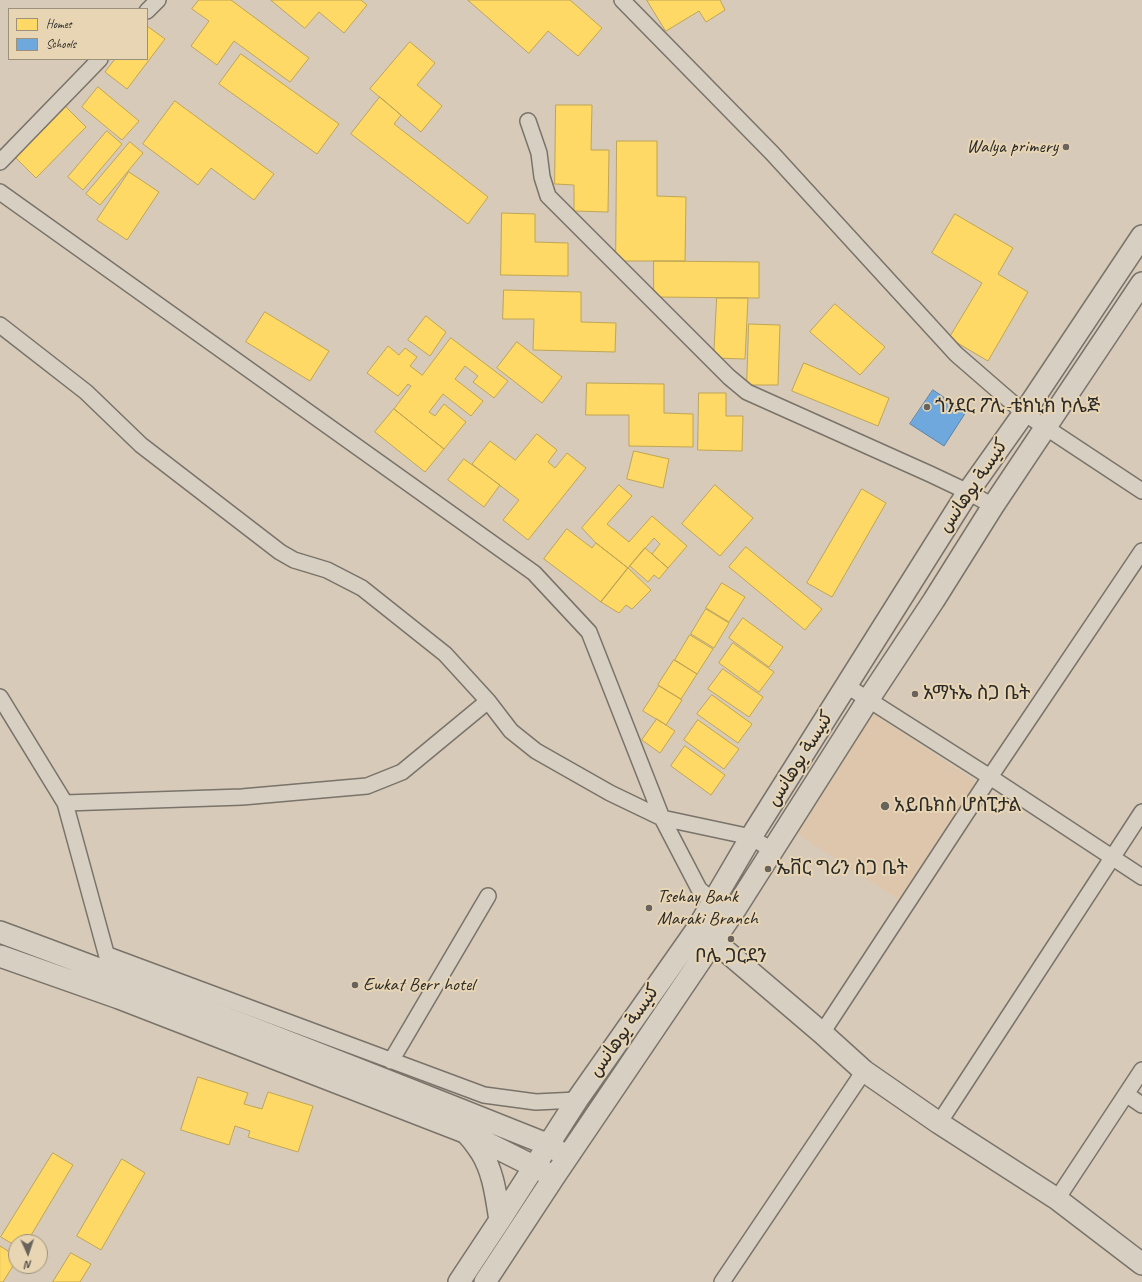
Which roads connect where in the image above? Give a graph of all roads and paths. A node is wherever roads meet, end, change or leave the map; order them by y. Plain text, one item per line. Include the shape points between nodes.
1 (158, 0) edge
2 (622, 0) edge
3 (148, 10) edge
4 (99, 60) edge
5 (528, 121) dead end
6 (0, 162) edge
7 (0, 192) edge
8 (1142, 236) edge
9 (1142, 282) edge
10 (0, 325) edge
11 (1024, 413) junction
12 (1046, 427) junction
13 (1142, 491) edge
14 (968, 492) junction
15 (993, 506) junction
16 (1142, 551) edge
17 (910, 585) junction
18 (934, 600) junction
19 (847, 686) junction
20 (0, 698) edge
21 (488, 700) junction
22 (868, 700) junction
23 (990, 777) junction
24 (65, 803) junction
25 (1142, 812) edge
26 (662, 818) junction
27 (752, 838) junction
28 (772, 851) junction
29 (1112, 858) junction
30 (1142, 877) edge
31 (488, 896) dead end
32 (713, 901) junction
33 (734, 912) junction
34 (697, 929) junction
35 (0, 932) edge
36 (714, 941) junction
37 (0, 956) edge
38 (109, 964) junction
39 (119, 998) junction
40 (822, 1033) junction
41 (391, 1061) junction
42 (1142, 1070) edge
43 (864, 1071) junction
44 (1126, 1094) junction
45 (578, 1100) junction
46 (1142, 1105) edge
47 (939, 1123) junction
48 (467, 1132) junction
49 (549, 1145) junction
50 (569, 1157) junction
51 (535, 1166) junction
52 (554, 1177) junction
53 (1057, 1199) junction
54 (500, 1220) junction
55 (1142, 1264) edge
56 (459, 1282) edge
57 (485, 1282) edge
58 (722, 1282) edge

1 - 3 street
2 - 11 street via 772,153 956,354
4 - 6 street
5 - 14 street via 539,154 548,196 746,392
7 - 26 street via 534,573 589,632
8 - 11 street, كنيسة يوهانس
9 - 12 street
10 - 21 street via 86,392 141,445 280,552 294,560 327,570 362,588 445,654
11 - 12 street
11 - 14 street, كنيسة يوهانس
12 - 13 street
12 - 15 street
14 - 15 street
14 - 17 street, كنيسة يوهانس
15 - 18 street
16 - 23 street
17 - 18 street
17 - 19 street, كنيسة يوهانس
18 - 22 street
19 - 22 street
19 - 27 street, كنيسة يوهانس
20 - 24 street
21 - 24 street via 402,772 367,786 242,797
21 - 26 street via 511,731 536,751 610,794
22 - 23 street
22 - 28 street
23 - 29 street
23 - 40 street
24 - 38 street
25 - 29 street
26 - 27 street
26 - 32 street via 699,889
27 - 28 street
27 - 32 street, كنيسة يوهانس
28 - 33 street
29 - 30 street
29 - 47 street
31 - 41 street
32 - 33 street
32 - 34 street, كنيسة يوهانس
33 - 36 street
34 - 36 street
34 - 45 street, كنيسة يوهانس
35 - 38 street
36 - 40 street
36 - 50 street
37 - 39 street
38 - 39 street
38 - 41 street
38 - 49 street
39 - 48 street
40 - 43 street
41 - 45 street via 484,1095 536,1102
42 - 44 street
43 - 47 street
43 - 58 street
44 - 46 street
44 - 53 street
45 - 49 street, كنيسة يوهانس
47 - 53 street
48 - 51 street
48 - 54 street via 487,1164 495,1186
49 - 50 street
49 - 51 street, كنيسة يوهانس
50 - 52 street
51 - 52 street
51 - 54 street, كنيسة يوهانس
52 - 57 street
53 - 55 street
54 - 56 street, كنيسة يوهانس

